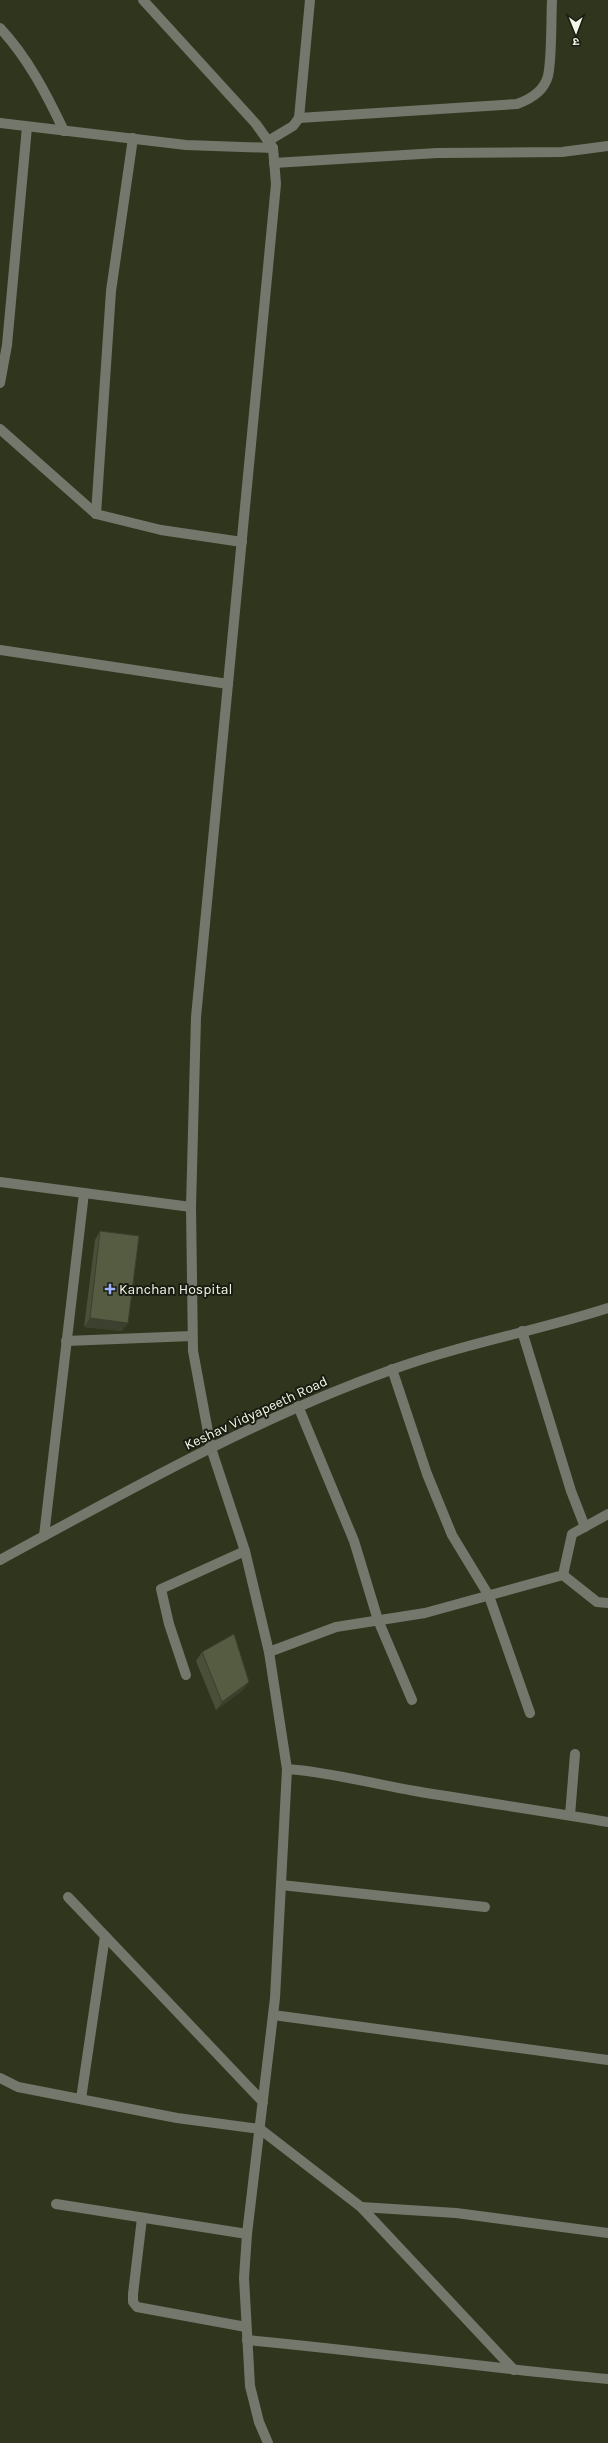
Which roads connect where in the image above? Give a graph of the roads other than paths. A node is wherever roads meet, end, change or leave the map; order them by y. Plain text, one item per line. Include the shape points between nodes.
1 (143, 0) edge
2 (310, 0) edge
3 (552, 0) edge
4 (0, 28) edge
5 (299, 118) junction
6 (0, 123) edge
7 (27, 127) junction
8 (64, 131) junction
9 (133, 138) junction
10 (271, 145) junction
11 (608, 146) edge
12 (274, 163) junction
13 (0, 383) edge
14 (0, 429) edge
15 (96, 514) junction
16 (242, 542) junction
17 (0, 650) edge
18 (228, 684) junction
19 (0, 1182) edge
20 (84, 1193) junction
21 (192, 1207) junction
22 (608, 1308) edge
23 (522, 1331) junction
24 (192, 1336) junction
25 (66, 1341) junction
26 (392, 1369) junction
27 (298, 1406) junction
28 (211, 1448) junction
29 (608, 1514) edge
30 (585, 1526) junction
31 (44, 1536) junction
32 (245, 1551) junction
33 (0, 1560) edge
34 (563, 1575) junction
35 (489, 1596) junction
36 (608, 1603) edge
37 (378, 1620) junction
38 (269, 1652) junction
39 (186, 1675) dead end
40 (412, 1700) dead end
41 (530, 1713) dead end
42 (575, 1754) dead end
43 (286, 1769) junction
44 (570, 1815) junction
45 (608, 1822) edge
46 (281, 1885) junction
47 (68, 1897) dead end
48 (485, 1907) dead end
49 (105, 1936) junction
50 (274, 2015) junction
51 (608, 2060) edge
52 (0, 2078) edge
53 (81, 2099) junction
54 (263, 2102) junction
55 (260, 2129) junction
56 (56, 2204) dead end
57 (360, 2207) junction
58 (142, 2218) junction
59 (608, 2233) edge
60 (247, 2234) junction
61 (246, 2327) junction
62 (247, 2340) junction
63 (514, 2370) junction
64 (608, 2379) edge
65 (268, 2443) edge

1 - 10 street via 256,124
2 - 5 street
3 - 5 street via 548,76 531,100 517,104
4 - 8 street via 13,42 48,96
5 - 10 street
6 - 7 street
7 - 8 street
7 - 13 street via 7,345
8 - 9 street
9 - 10 street via 186,145
9 - 15 street via 111,291
10 - 12 street
11 - 12 street via 562,152 438,153
12 - 16 street via 276,184
14 - 15 street
15 - 16 street via 161,530
16 - 18 street
17 - 18 street
18 - 21 street via 196,1017
19 - 20 street
20 - 21 street
20 - 25 street
21 - 24 street
22 - 23 street, Keshav Vidyapeeth Road
23 - 26 street, Keshav Vidyapeeth Road
23 - 30 street via 571,1491
24 - 25 street
24 - 28 street
25 - 31 street
26 - 27 street, Keshav Vidyapeeth Road
26 - 35 street via 427,1474 452,1535
27 - 28 street, Keshav Vidyapeeth Road
27 - 37 street via 354,1541
28 - 31 street, Keshav Vidyapeeth Road
28 - 32 street
29 - 30 street
30 - 34 street via 572,1534
31 - 33 street, Keshav Vidyapeeth Road
32 - 38 street
32 - 39 street via 161,1590
34 - 35 street
34 - 36 street via 596,1602
35 - 37 street via 425,1613
35 - 41 street
37 - 38 street via 336,1627
37 - 40 street
38 - 43 street
42 - 44 street
43 - 44 street via 307,1770 361,1782 540,1813
43 - 46 street
44 - 45 street
46 - 48 street
46 - 50 street
47 - 49 street
49 - 53 street
49 - 54 street
50 - 51 street
50 - 54 street
52 - 53 street via 18,2087
53 - 55 street via 178,2118
54 - 55 street
55 - 57 street
55 - 60 street
56 - 58 street
57 - 59 street via 456,2213
57 - 63 street
58 - 60 street
58 - 61 street via 133,2294 137,2307
60 - 61 street via 244,2278
61 - 62 street
62 - 63 street via 374,2352
62 - 65 street via 250,2386 259,2422
63 - 64 street

